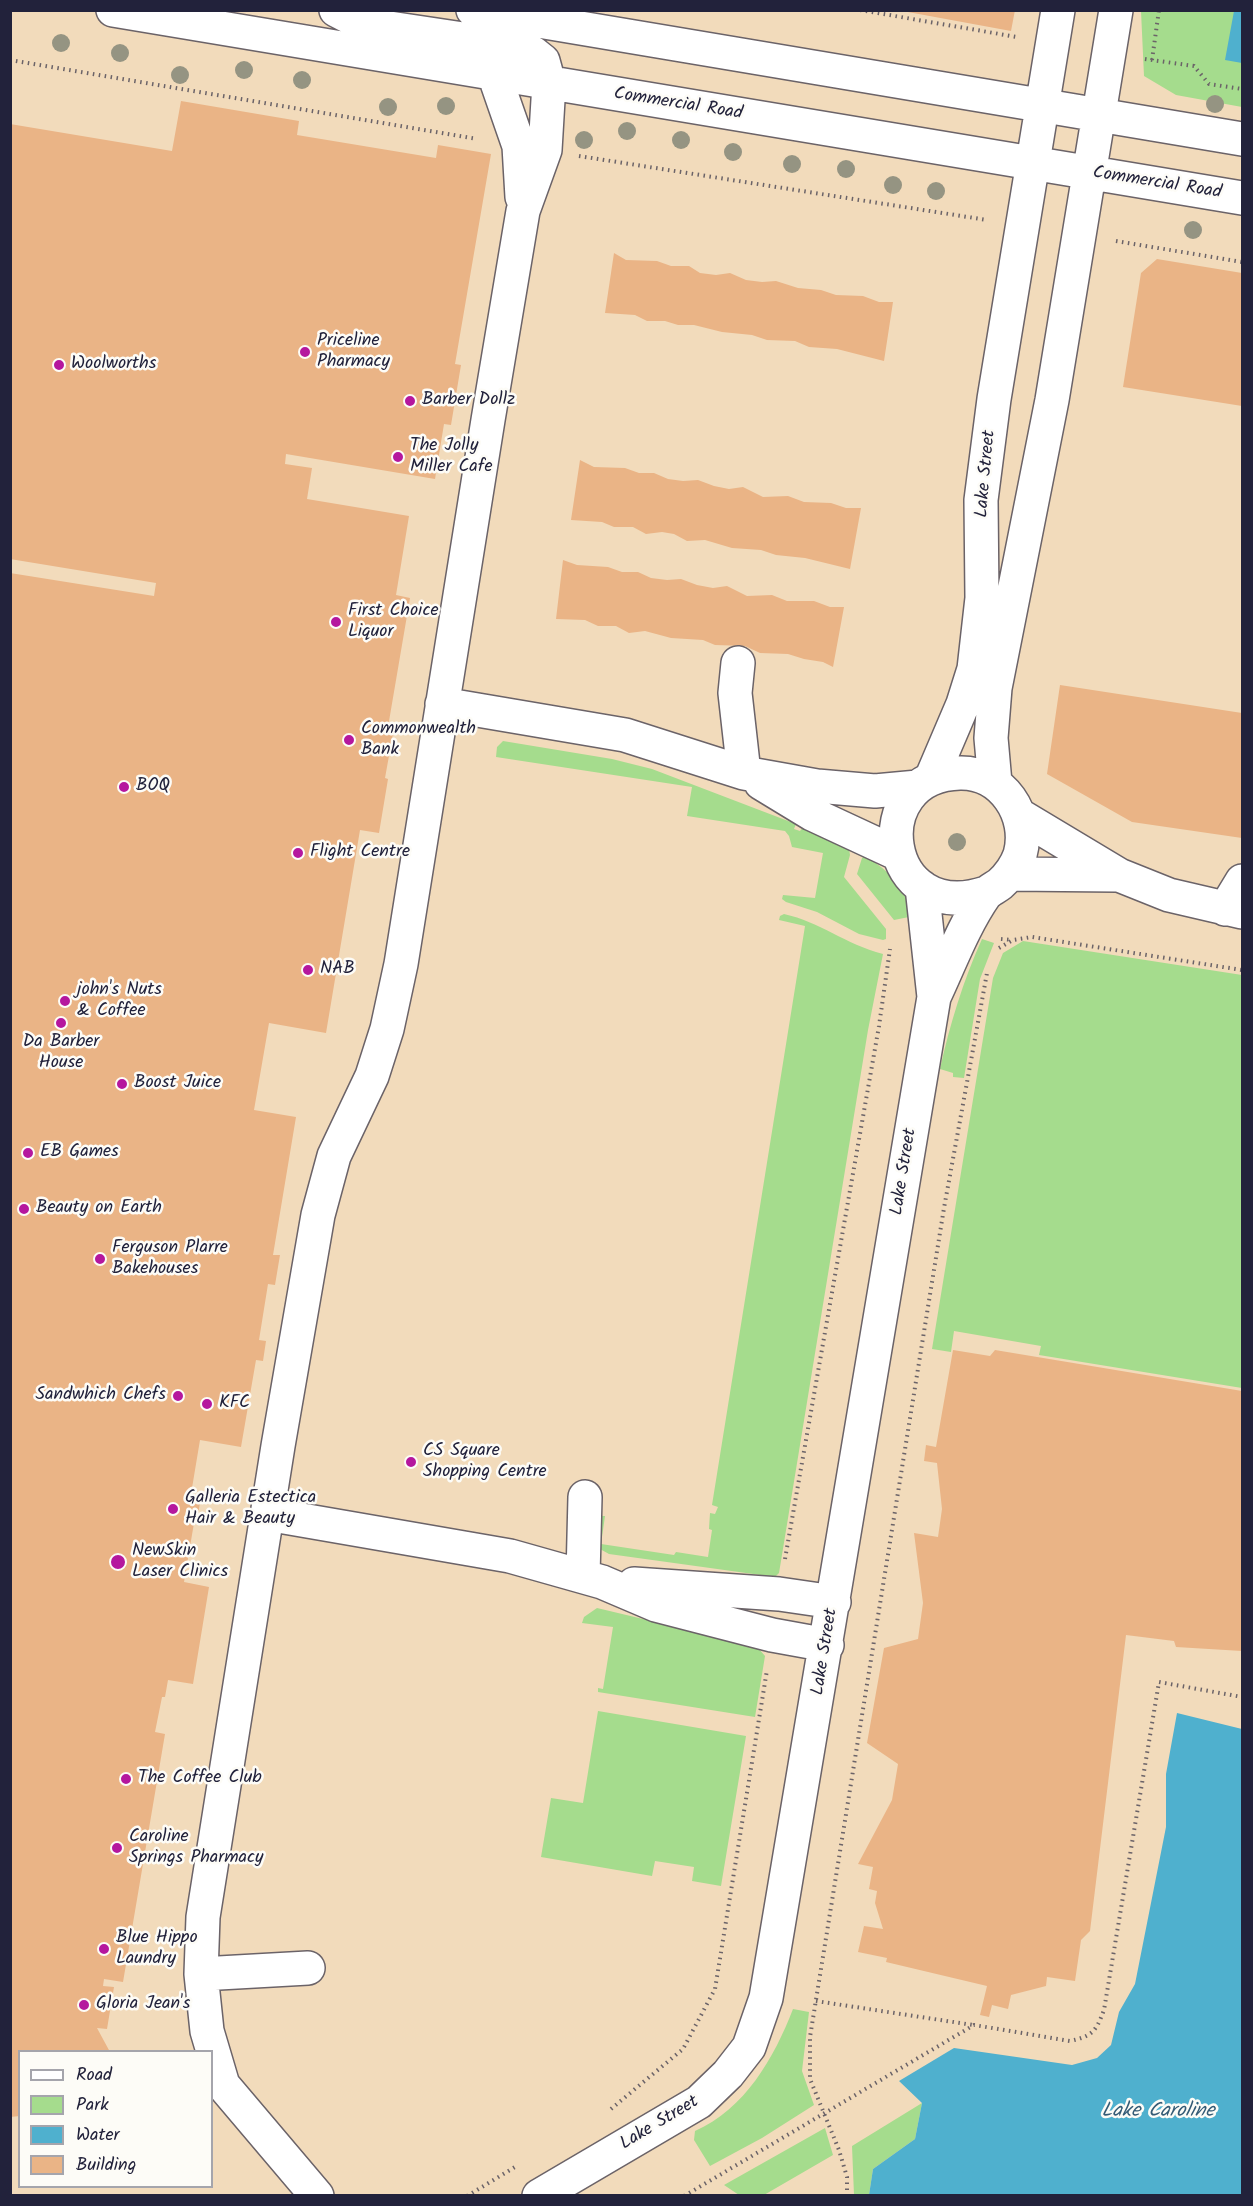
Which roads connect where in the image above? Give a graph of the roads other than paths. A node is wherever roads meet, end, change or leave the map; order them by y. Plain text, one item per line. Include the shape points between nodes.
1 (113, 10) edge
2 (336, 10) edge
3 (473, 10) edge
4 (1058, 10) edge
5 (1116, 10) edge
6 (494, 74) junction
7 (549, 83) junction
8 (1043, 106) junction
9 (1099, 116) junction
10 (1242, 139) edge
11 (532, 148) junction
12 (1033, 163) junction
13 (1089, 172) junction
14 (1242, 198) edge
15 (738, 663) dead end
16 (442, 704) junction
17 (744, 772) junction
18 (924, 783) junction
19 (995, 783) junction
20 (1019, 815) junction
21 (898, 854) junction
22 (1119, 874) junction
23 (1242, 881) edge
24 (998, 883) junction
25 (922, 887) junction
26 (1234, 910) edge
27 (934, 998) junction
28 (585, 1497) dead end
29 (267, 1514) junction
30 (592, 1579) junction
31 (834, 1602) junction
32 (827, 1645) junction
33 (308, 1968) dead end
34 (201, 1974) junction
35 (213, 2050) edge
36 (213, 2051) edge
37 (299, 2181) edge
38 (317, 2196) edge
39 (539, 2196) edge

1 - 6 street, Commercial Road
2 - 7 street via 363,24 533,53 543,61
3 - 8 street
4 - 8 street, Lake Street
5 - 9 street
6 - 7 street, Commercial Road
6 - 11 street
7 - 11 street
7 - 12 street, Commercial Road
8 - 9 street
8 - 12 street, Lake Street
9 - 10 street
9 - 13 street
11 - 16 street
12 - 13 street, Commercial Road
12 - 18 street, Lake Street via 981,500 982,598 974,669 963,704
13 - 14 street, Commercial Road
13 - 19 street via 1052,400 995,688 991,734
15 - 17 street via 735,693
16 - 17 street via 626,735
16 - 29 street via 387,1029 372,1076 334,1156 318,1215
17 - 18 street via 817,786 874,791
17 - 21 street via 812,814
18 - 19 street via 947,773 964,772
18 - 21 street via 906,801 898,818
19 - 20 street via 1010,797
20 - 22 street
20 - 24 street via 1023,835 1019,856
21 - 25 street via 907,873
22 - 24 street
22 - 26 street via 1169,895
23 - 26 street
24 - 25 street via 971,898 954,899
24 - 27 street, Lake Street via 964,934
25 - 27 street, Lake Street
27 - 31 street, Lake Street
28 - 30 street
29 - 30 street via 510,1556
29 - 34 street via 203,1917
30 - 31 street
30 - 32 street via 656,1605
31 - 32 street, Lake Street
32 - 39 street, Lake Street via 766,1998 749,2047 699,2102
33 - 34 street
34 - 35 street
36 - 37 street via 223,2085
37 - 38 street

